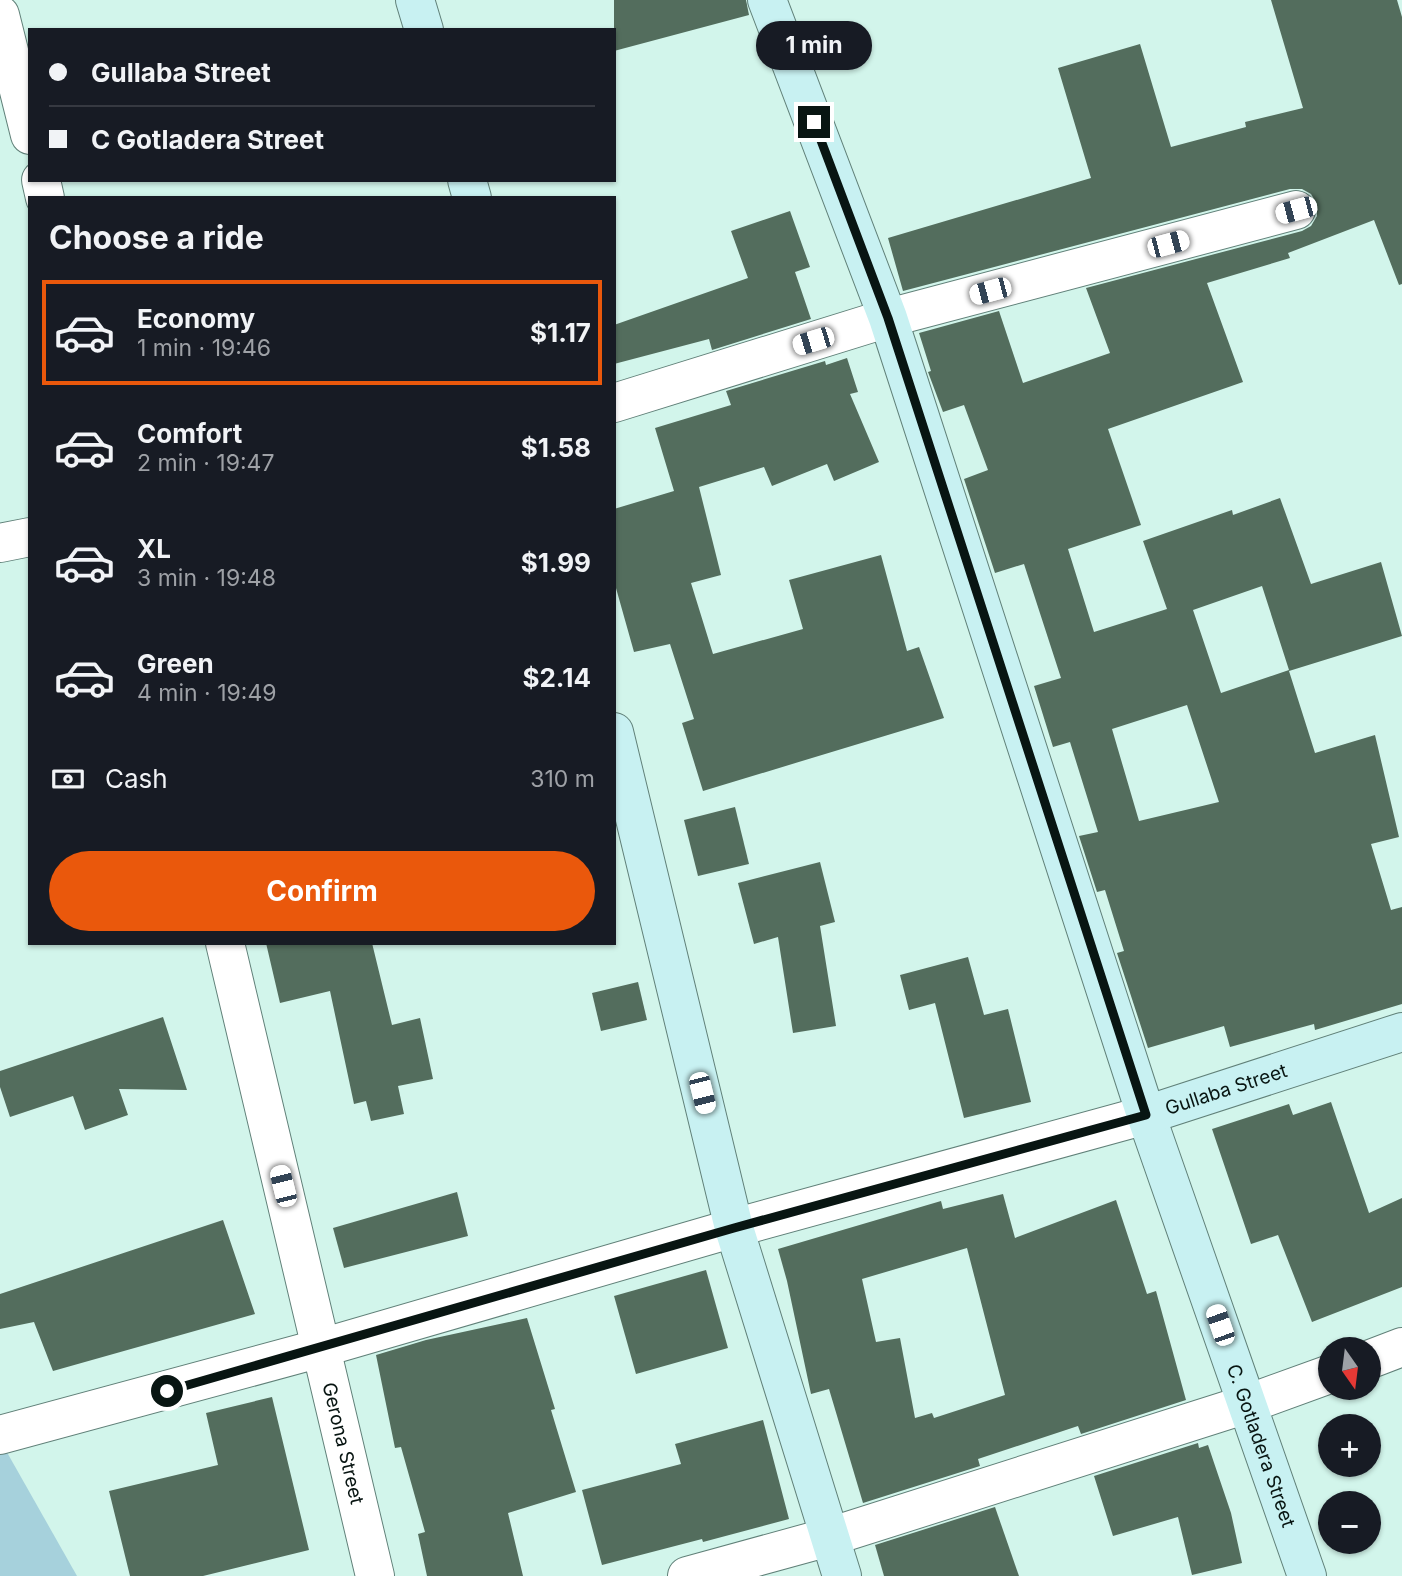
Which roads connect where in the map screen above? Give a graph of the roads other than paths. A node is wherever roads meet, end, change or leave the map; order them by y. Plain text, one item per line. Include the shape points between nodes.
1 (415, 0) edge
2 (767, 0) edge
3 (0, 15) edge
4 (423, 28) edge
5 (28, 127) edge
6 (1296, 210) dead end
7 (888, 318) junction
8 (616, 402) edge
9 (28, 537) edge
10 (0, 543) edge
11 (616, 740) edge
12 (225, 945) edge
13 (1402, 1032) edge
14 (1146, 1115) junction
15 (734, 1228) junction
16 (1402, 1347) edge
17 (321, 1348) junction
18 (1381, 1355) edge
19 (1318, 1378) edge
20 (1247, 1404) junction
21 (0, 1435) edge
22 (829, 1537) junction
23 (375, 1576) edge
24 (687, 1576) edge
25 (842, 1576) edge
26 (1307, 1576) edge

1 - 4 street
2 - 7 street, C. Gotladera Street
3 - 5 street
6 - 7 street
7 - 8 street
7 - 14 street, C. Gotladera Street
9 - 10 street
11 - 15 street
12 - 17 street, Gerona Street
13 - 14 street, Gullaba Street
14 - 15 street, Gullaba Street
14 - 20 street, C. Gotladera Street
15 - 17 street, Gullaba Street
15 - 22 street
16 - 18 street
17 - 21 street, Gullaba Street
17 - 23 street, Gerona Street
19 - 20 street
20 - 22 street
20 - 26 street, C. Gotladera Street
22 - 24 street
22 - 25 street

